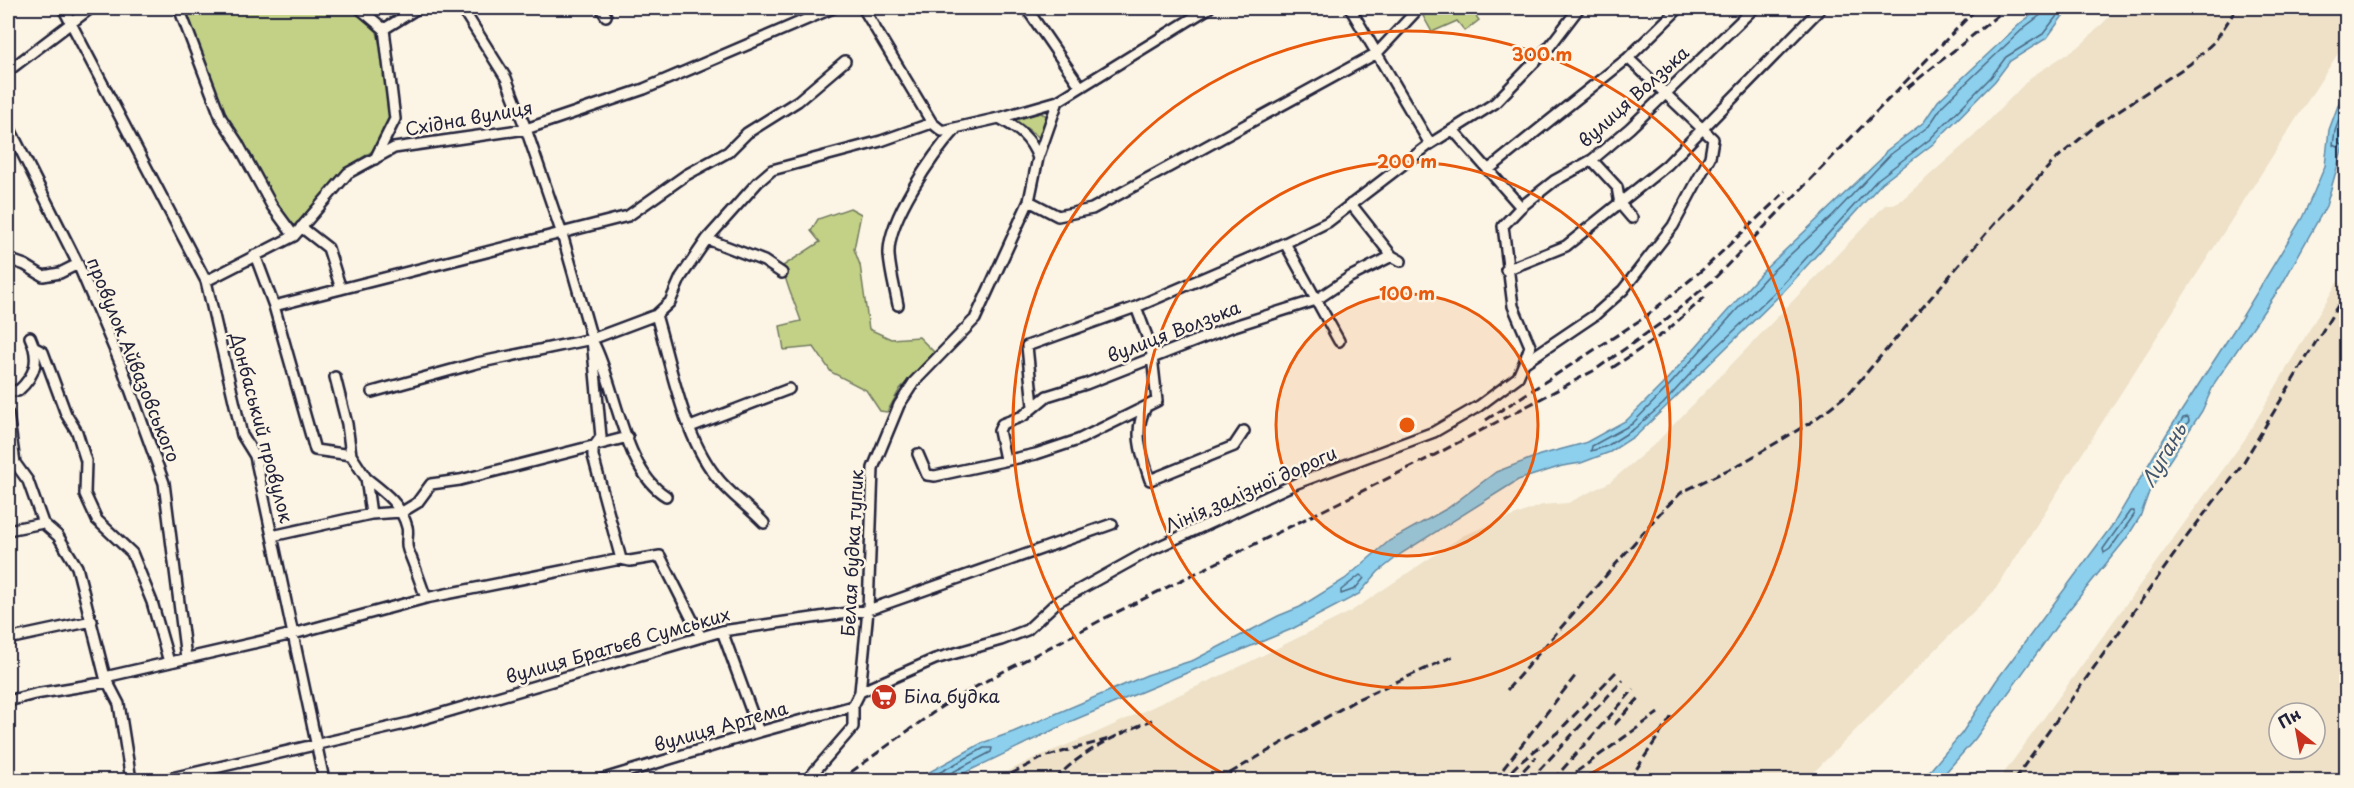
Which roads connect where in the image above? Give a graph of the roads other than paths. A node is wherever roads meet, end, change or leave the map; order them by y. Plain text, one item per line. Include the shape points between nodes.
1 (63, 8) edge
2 (91, 8) edge
3 (179, 8) edge
4 (359, 8) edge
5 (418, 8) edge
6 (462, 8) edge
7 (833, 8) edge
8 (863, 8) edge
9 (1209, 8) edge
10 (1350, 8) edge
11 (1419, 8) edge
12 (1579, 8) edge
13 (1679, 8) edge
14 (1754, 8) edge
15 (1821, 8) edge
16 (1028, 9) edge
17 (1194, 11) edge
18 (72, 23) junction
19 (384, 29) junction
20 (1377, 53) junction
21 (1628, 58) junction
22 (845, 61) dead end
23 (8, 71) edge
24 (1080, 86) junction
25 (1665, 96) junction
26 (1058, 101) junction
27 (999, 118) junction
28 (932, 123) junction
29 (8, 125) edge
30 (526, 129) junction
31 (956, 129) junction
32 (1703, 129) junction
33 (1454, 131) junction
34 (1430, 144) junction
35 (1038, 158) junction
36 (375, 159) junction
37 (1592, 160) junction
38 (1488, 170) junction
39 (1029, 201) junction
40 (1351, 204) junction
41 (1620, 204) junction
42 (1521, 207) junction
43 (1632, 218) dead end
44 (302, 227) junction
45 (562, 234) junction
46 (294, 237) junction
47 (707, 239) junction
48 (1285, 243) junction
49 (255, 255) junction
50 (1392, 256) junction
51 (8, 259) edge
52 (1401, 261) dead end
53 (78, 264) junction
54 (1506, 270) junction
55 (782, 273) dead end
56 (206, 281) junction
57 (341, 289) junction
58 (1316, 300) junction
59 (898, 305) dead end
60 (274, 306) junction
61 (1136, 307) junction
62 (656, 315) junction
63 (30, 337) dead end
64 (592, 339) junction
65 (1339, 341) dead end
66 (35, 348) junction
67 (1151, 359) junction
68 (1524, 363) junction
69 (335, 377) dead end
70 (789, 388) dead end
71 (8, 390) edge
72 (372, 392) dead end
73 (1147, 405) junction
74 (1033, 406) junction
75 (8, 414) edge
76 (690, 427) junction
77 (1244, 431) dead end
78 (628, 438) junction
79 (593, 448) junction
80 (918, 454) dead end
81 (351, 455) junction
82 (1005, 459) junction
83 (366, 478) junction
84 (666, 496) dead end
85 (402, 512) junction
86 (371, 514) junction
87 (43, 523) junction
88 (764, 523) dead end
89 (1112, 524) dead end
90 (8, 530) edge
91 (272, 536) junction
92 (621, 559) junction
93 (426, 598) junction
94 (868, 610) junction
95 (92, 621) junction
96 (722, 632) junction
97 (293, 634) junction
98 (701, 637) junction
99 (8, 639) edge
100 (186, 658) junction
101 (169, 662) junction
102 (106, 680) junction
103 (860, 692) junction
104 (8, 701) edge
105 (853, 706) junction
106 (759, 732) junction
107 (316, 746) junction
108 (131, 780) edge
109 (163, 780) edge
110 (324, 780) edge
111 (600, 780) edge
112 (807, 780) edge

1 - 18 street, Донбаський провулок
2 - 18 street
3 - 46 street via 221,118
4 - 19 street
5 - 19 street
6 - 30 street via 506,78
7 - 30 street, Східна вулиця via 644,89
8 - 28 street
9 - 17 street
10 - 20 street
11 - 20 street
12 - 33 street via 1522,77 1495,103
13 - 21 street
14 - 25 street, вулиця Волзька
15 - 32 street
16 - 24 street
17 - 24 street
18 - 23 street
18 - 56 street, Донбаський провулок
19 - 36 street via 395,119
20 - 34 street
20 - 39 street via 1092,209 1058,216
21 - 25 street
21 - 38 street
22 - 45 street via 728,152 686,175 628,216
24 - 26 street
25 - 32 street
25 - 37 street, вулиця Волзька
26 - 27 street
26 - 35 street, Белая будка тупик
27 - 31 street
27 - 35 street via 1023,133
28 - 31 street via 942,130
28 - 47 street via 772,170
29 - 53 street, провулок Айвазовського
30 - 36 street, Східна вулиця via 394,148
30 - 45 street
31 - 59 street via 942,144 901,210 889,253
32 - 41 street
32 - 68 street, Лінія залізної дороги via 1713,139 1710,157 1673,226 1623,290 1595,315
33 - 34 street
33 - 38 street
34 - 40 street
35 - 39 street, Белая будка тупик
36 - 44 street, Східна вулиця via 348,173
37 - 41 street via 1617,188
37 - 42 street, вулиця Волзька via 1554,181
38 - 42 street
39 - 94 street, Белая будка тупик via 975,319 914,382 885,437 873,468
40 - 48 street via 1328,222
40 - 50 street
41 - 43 street
41 - 54 street via 1566,246
42 - 54 street, вулиця Волзька via 1503,226
44 - 46 street, Східна вулиця
44 - 57 street via 328,248
45 - 57 street
45 - 64 street
46 - 49 street, Східна вулиця
47 - 55 street via 764,261
47 - 62 street via 681,277 670,302
48 - 58 street
48 - 61 street
49 - 56 street, Східна вулиця
49 - 60 street
50 - 52 street
50 - 58 street, вулиця Волзька
51 - 53 street via 43,276
53 - 100 street, провулок Айвазовського via 122,367 164,483
54 - 68 street via 1513,306 1530,346
56 - 91 street, Донбаський провулок via 242,435 255,456
57 - 60 street
58 - 65 street
58 - 67 street, вулиця Волзька via 1231,327
60 - 81 street via 315,450
61 - 67 street via 1151,347
61 - 74 street via 1027,346
62 - 64 street
62 - 76 street
63 - 66 street
64 - 72 street via 477,363
64 - 78 street
64 - 79 street via 601,437
66 - 71 street via 37,365 25,384 18,391
66 - 101 street via 44,352 66,414 77,432 86,461 85,494 97,520 132,553 152,602
67 - 73 street via 1158,397
67 - 74 street, вулиця Волзька via 1047,396
68 - 103 street, Лінія залізної дороги via 1518,377 1434,432 1297,483 1147,552 1057,602 1027,630 935,659
69 - 81 street
70 - 76 street
73 - 77 street via 1138,420 1141,452 1150,480 1234,446
73 - 82 street via 1078,440
74 - 82 street, вулиця Волзька via 1023,416 1002,424 999,431
75 - 87 street via 15,463 28,481
76 - 88 street via 713,473 735,499
78 - 79 street
78 - 84 street via 642,470
79 - 85 street via 431,484 417,503
79 - 92 street
80 - 82 street via 927,476
81 - 83 street
83 - 85 street
83 - 86 street
85 - 86 street
85 - 93 street via 408,530 407,548
86 - 91 street
87 - 90 street
87 - 95 street via 58,536 77,567
89 - 94 street, вулиця Братьєв Сумських
91 - 97 street, Донбаський провулок
92 - 93 street
92 - 98 street via 660,556
93 - 97 street
94 - 96 street, вулиця Братьєв Сумських
94 - 103 street, Белая будка тупик
95 - 99 street
95 - 102 street
96 - 98 street, вулиця Братьєв Сумських
96 - 106 street
97 - 100 street
97 - 107 street, Донбаський провулок
98 - 107 street, вулиця Братьєв Сумських
100 - 101 street
101 - 102 street
102 - 104 street
102 - 108 street via 119,704
103 - 105 street, Белая будка тупик
105 - 106 street, вулиця Артема
105 - 112 street via 853,728
106 - 111 street, вулиця Артема
107 - 109 street, вулиця Братьєв Сумських
107 - 110 street, Донбаський провулок

